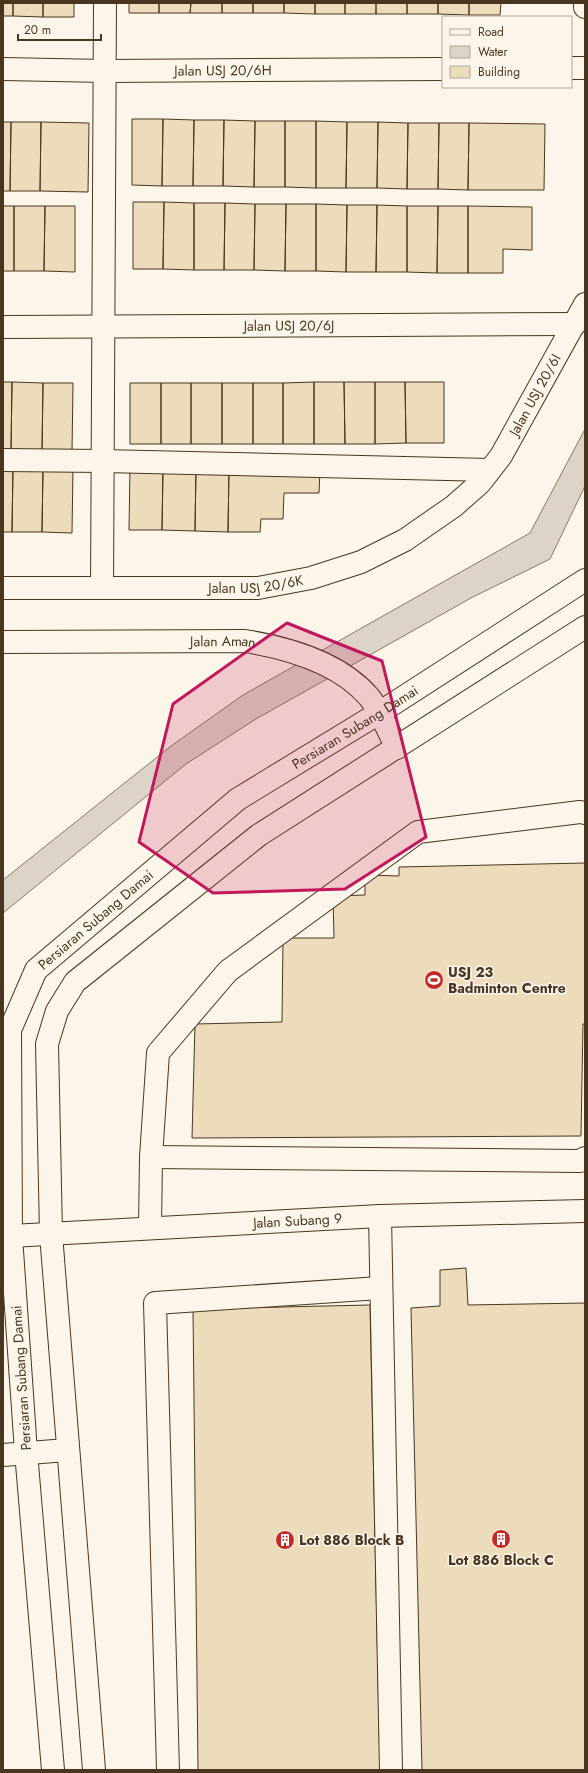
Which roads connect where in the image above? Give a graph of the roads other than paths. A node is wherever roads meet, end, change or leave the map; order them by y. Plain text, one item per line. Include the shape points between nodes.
1 (105, 3) edge
2 (585, 3) edge
3 (585, 7) edge
4 (572, 68) edge
5 (585, 68) edge
6 (3, 69) edge
7 (442, 69) edge
8 (105, 71) junction
9 (585, 304) edge
10 (575, 324) junction
11 (3, 327) edge
12 (103, 327) junction
13 (3, 460) edge
14 (103, 461) junction
15 (485, 476) junction
16 (585, 580) edge
17 (3, 588) edge
18 (102, 588) junction
19 (585, 627) edge
20 (3, 642) edge
21 (374, 705) junction
22 (397, 748) junction
23 (585, 813) edge
24 (151, 1157) junction
25 (585, 1158) edge
26 (585, 1211) edge
27 (380, 1216) junction
28 (150, 1228) junction
29 (51, 1234) junction
30 (11, 1236) junction
31 (380, 1288) junction
32 (67, 1450) junction
33 (26, 1452) junction
34 (3, 1455) edge
35 (53, 1770) edge
36 (94, 1770) edge
37 (168, 1770) edge
38 (391, 1770) edge

1 - 8 street
2 - 3 street
4 - 5 street
6 - 8 street, Jalan USJ 20/6H
7 - 8 street, Jalan USJ 20/6H
8 - 12 street
9 - 10 street, Jalan USJ 20/6I
10 - 12 street, Jalan USJ 20/6J
10 - 15 street, Jalan USJ 20/6I via 501,456
11 - 12 street, Jalan USJ 20/6J
12 - 14 street
13 - 14 street
14 - 15 street
14 - 18 street
15 - 18 street, Jalan USJ 20/6K via 454,506 406,540 360,562 311,578 258,588
16 - 21 street, Persiaran Subang Damai
17 - 18 street, Jalan USJ 20/6K
19 - 22 street
20 - 21 street, Jalan Aman via 245,641 272,645 301,654 353,681
21 - 22 street, Jalan Aman
21 - 30 street, Persiaran Subang Damai via 238,799 36,970 10,1030
22 - 29 street via 259,835 75,982 57,1011 47,1044
23 - 24 street via 418,832 228,971 158,1053
24 - 25 street via 572,1161
24 - 28 street
26 - 27 street, Jalan Subang 9
27 - 28 street, Jalan Subang 9
27 - 31 street
28 - 29 street, Jalan Subang 9
29 - 30 street, Jalan Subang 9
29 - 32 street
30 - 33 street, Persiaran Subang Damai
31 - 37 street via 155,1303
31 - 38 street
32 - 33 street
32 - 36 street
33 - 34 street
33 - 35 street, Persiaran Subang Damai

